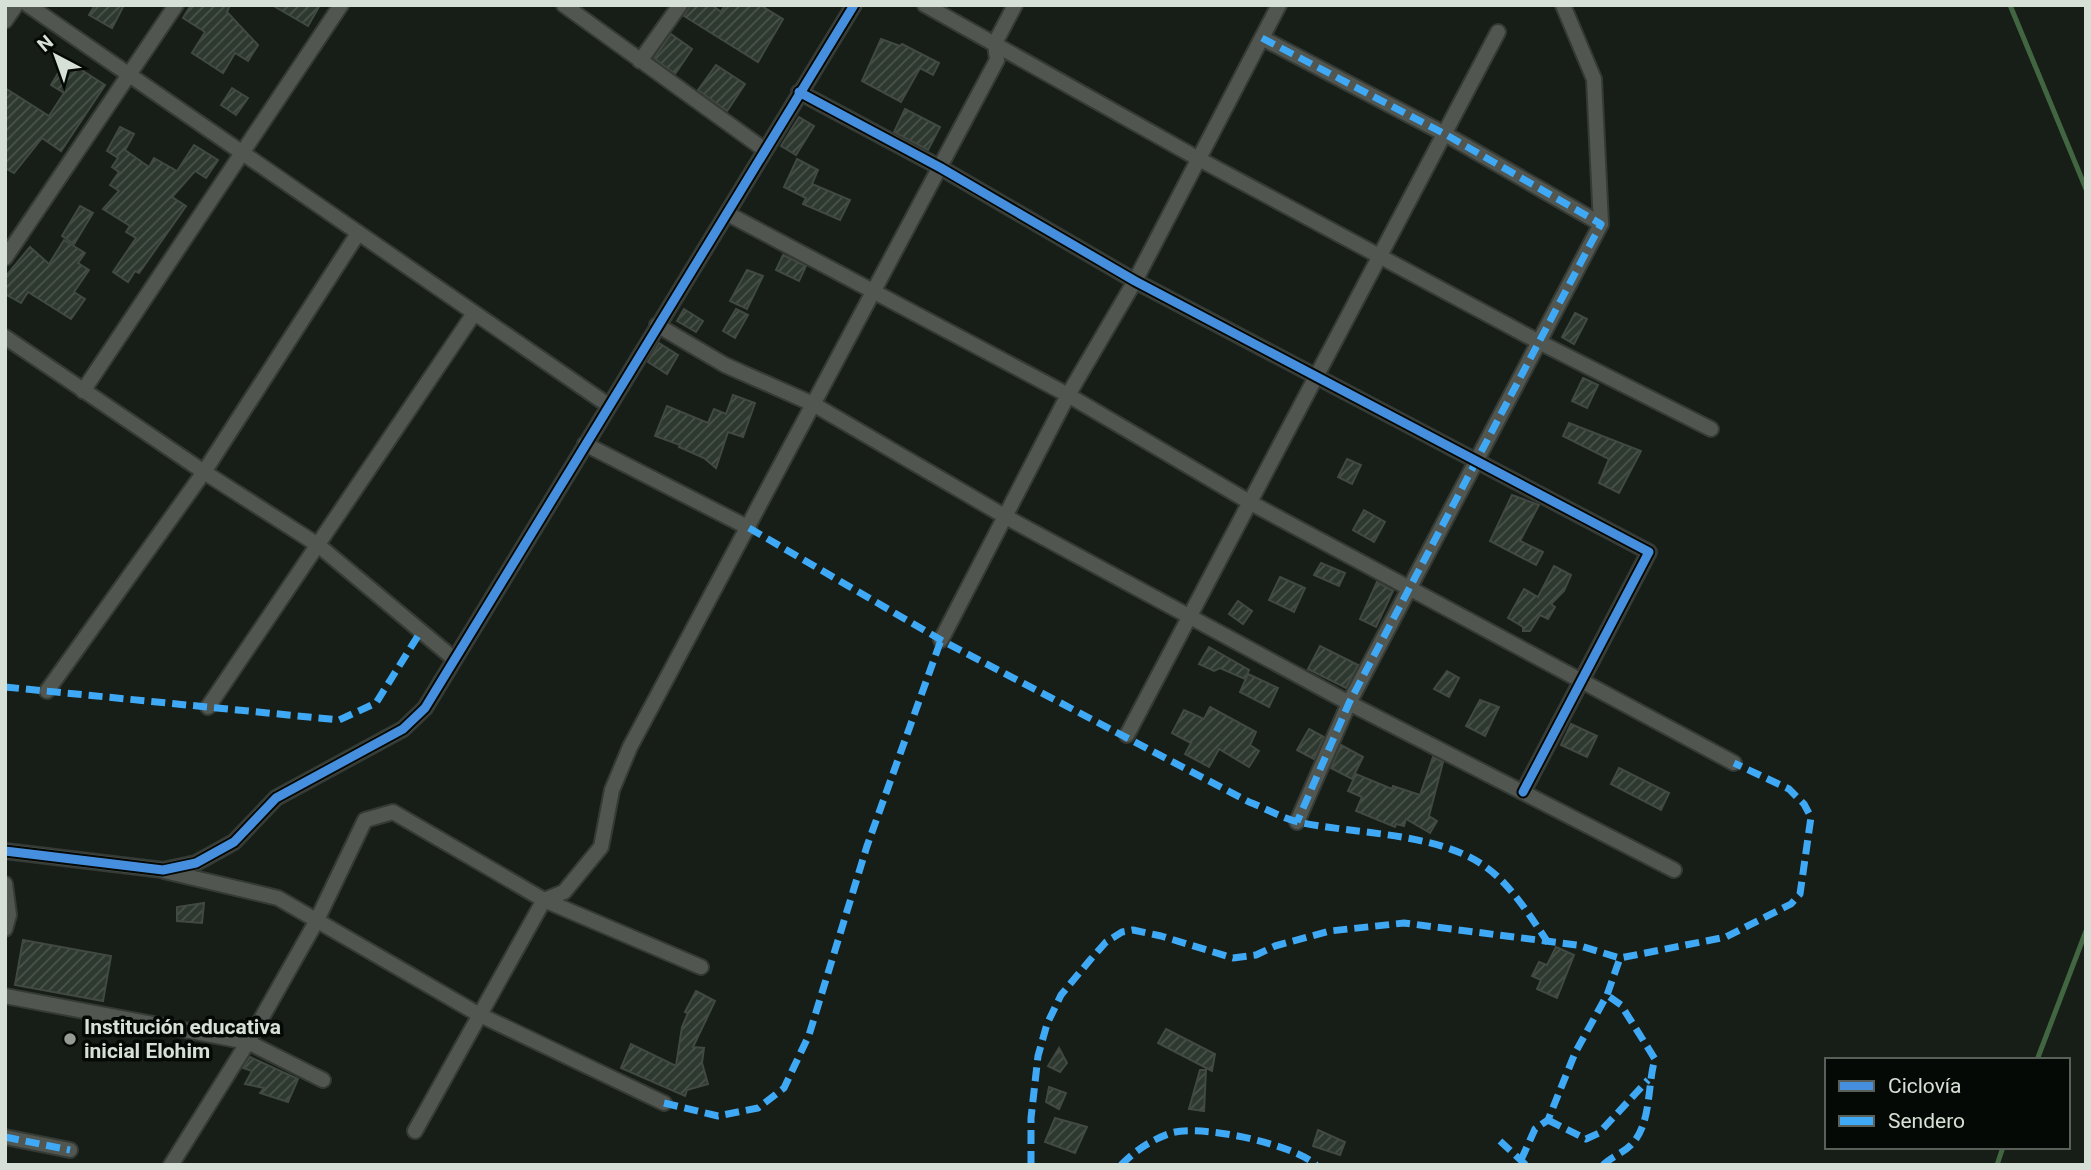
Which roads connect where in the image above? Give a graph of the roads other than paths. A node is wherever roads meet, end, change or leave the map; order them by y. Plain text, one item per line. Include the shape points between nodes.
1 (16, 5) edge
2 (28, 5) edge
3 (176, 5) edge
4 (341, 5) edge
5 (564, 5) edge
6 (680, 5) edge
7 (854, 5) edge
8 (925, 5) edge
9 (1015, 5) edge
10 (1279, 5) edge
11 (1563, 5) edge
12 (5, 21) edge
13 (1498, 32) dead end
14 (1262, 37) junction
15 (995, 43) junction
16 (640, 61) junction
17 (128, 75) junction
18 (799, 92) junction
19 (1445, 134) junction
20 (765, 150) junction
21 (241, 155) junction
22 (1197, 158) junction
23 (941, 168) junction
24 (728, 214) junction
25 (1601, 224) junction
26 (357, 235) junction
27 (1381, 256) junction
28 (5, 258) edge
29 (1135, 281) junction
30 (876, 291) junction
31 (473, 315) junction
32 (657, 325) junction
33 (5, 337) edge
34 (1541, 342) junction
35 (1317, 377) junction
36 (83, 391) junction
37 (1068, 395) junction
38 (813, 404) junction
39 (608, 405) junction
40 (1711, 429) dead end
41 (585, 444) junction
42 (1477, 461) junction
43 (204, 472) junction
44 (1251, 503) junction
45 (1006, 517) junction
46 (749, 528) junction
47 (318, 545) junction
48 (1409, 590) junction
49 (1191, 616) junction
50 (941, 640) dead end
51 (453, 658) junction
52 (1580, 682) junction
53 (47, 691) dead end
54 (1349, 703) junction
55 (208, 707) dead end
56 (1127, 735) dead end
57 (1734, 763) dead end
58 (1523, 792) junction
59 (1297, 822) dead end
60 (5, 850) edge
61 (163, 870) junction
62 (1674, 870) dead end
63 (5, 884) edge
64 (544, 900) junction
65 (316, 922) junction
66 (5, 929) edge
67 (701, 967) dead end
68 (5, 996) edge
69 (478, 1014) junction
70 (248, 1042) junction
71 (323, 1080) dead end
72 (664, 1102) dead end
73 (415, 1131) dead end
74 (5, 1137) edge
75 (70, 1150) dead end
76 (170, 1165) edge

1 - 12 street
2 - 17 street
3 - 17 street
4 - 21 street
5 - 16 street
6 - 16 street
7 - 18 street
8 - 15 street
9 - 15 street
10 - 14 street
11 - 25 street via 1594,79
13 - 19 street
14 - 19 street
14 - 22 street
15 - 22 street
15 - 23 street via 997,60
16 - 20 street
17 - 21 street
17 - 28 street
18 - 20 street
18 - 23 street
19 - 25 street
19 - 27 street
20 - 24 street
21 - 26 street
21 - 36 street
22 - 27 street
22 - 29 street
23 - 29 street
23 - 30 street
24 - 30 street
24 - 32 street
25 - 34 street
26 - 31 street
26 - 43 street
27 - 34 street
27 - 35 street
29 - 35 street
29 - 37 street
30 - 37 street
30 - 38 street
31 - 39 street
31 - 47 street
32 - 38 street via 725,365
32 - 39 street
33 - 36 street
34 - 40 street
34 - 42 street
35 - 42 street
35 - 44 street
36 - 43 street
37 - 44 street
37 - 45 street
38 - 45 street
38 - 46 street
39 - 41 street
41 - 46 street
41 - 51 street
42 - 48 street
42 - 52 street via 1649,552
43 - 47 street
43 - 53 street
44 - 48 street
44 - 49 street
45 - 49 street
45 - 50 street
46 - 64 street via 630,747 612,790 601,847 564,892
47 - 51 street
47 - 55 street
48 - 52 street
48 - 54 street
49 - 54 street
49 - 56 street
51 - 61 street via 425,708 403,729 276,798 234,842 196,863
52 - 57 street
52 - 58 street
54 - 58 street
54 - 59 street
58 - 62 street
60 - 61 street
61 - 65 street via 278,898
63 - 66 street via 9,915
64 - 65 street via 393,812 365,820
64 - 67 street
64 - 69 street
65 - 69 street
65 - 70 street
68 - 70 street
69 - 72 street
69 - 73 street
70 - 71 street
70 - 76 street
74 - 75 street

